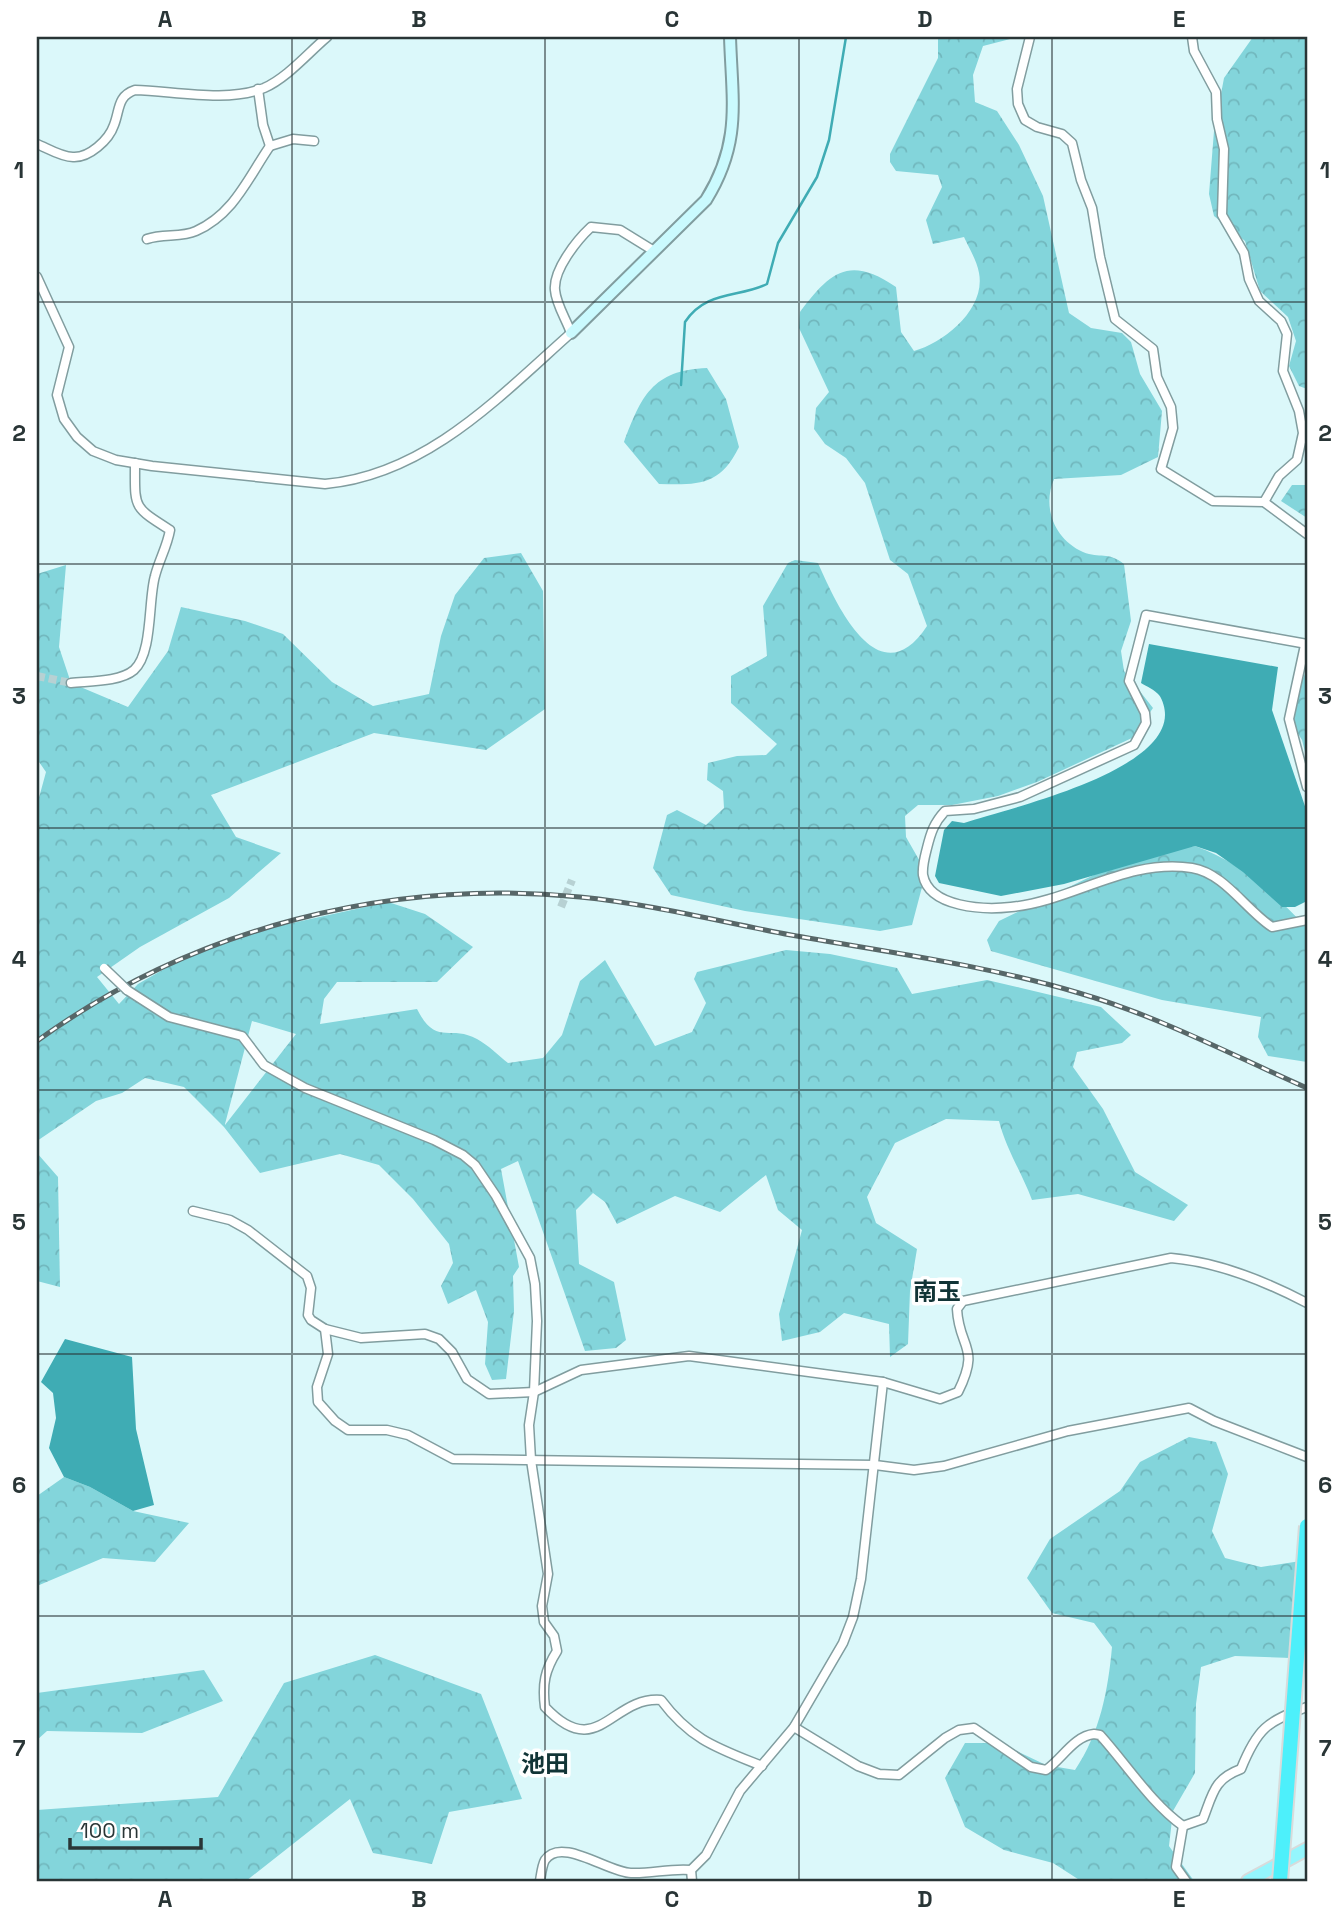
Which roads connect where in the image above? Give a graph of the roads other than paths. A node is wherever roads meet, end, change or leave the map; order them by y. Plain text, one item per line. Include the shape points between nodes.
1 (327, 37) edge
2 (730, 37) edge
3 (1030, 37) edge
4 (1192, 37) edge
5 (258, 89) junction
6 (314, 141) dead end
7 (37, 144) edge
8 (270, 146) junction
9 (147, 239) dead end
10 (653, 251) junction
11 (37, 277) edge
12 (571, 333) junction
13 (135, 463) junction
14 (1264, 502) junction
15 (1307, 534) edge
16 (1306, 645) edge
17 (71, 683) tunnel mouth
18 (1307, 787) edge
19 (1307, 920) edge
20 (104, 968) dead end
21 (193, 1211) dead end
22 (1307, 1303) edge
23 (325, 1329) junction
24 (883, 1382) junction
25 (534, 1392) junction
26 (1307, 1457) edge
27 (531, 1460) junction
28 (875, 1465) junction
29 (1307, 1527) edge
30 (1307, 1707) edge
31 (794, 1727) junction
32 (762, 1766) junction
33 (1183, 1826) junction
34 (1307, 1849) edge
35 (691, 1870) junction
36 (540, 1881) edge
37 (692, 1881) edge
38 (1186, 1881) edge
39 (1248, 1881) edge
40 (1280, 1881) edge

1 - 5 street
2 - 10 street via 733,108 725,164 706,200
3 - 14 street via 1017,89 1018,104 1026,120 1062,134 1072,143 1092,208 1115,319 1153,349 1173,428 1161,468 1213,501
4 - 14 street via 1197,59 1216,92 1224,149 1222,215 1244,253 1259,301 1281,321 1287,334 1283,371 1303,433 1297,460 1279,476
5 - 7 street via 219,94 135,90 120,102 110,135 94,150 70,158
5 - 8 street via 262,125
6 - 8 street via 293,139
8 - 9 street via 229,208 195,232
10 - 12 street
10 - 12 street via 620,230 603,226 592,227 579,238 554,289
11 - 13 street via 69,347 57,395 64,419 93,451
12 - 13 street via 452,436 374,475 324,484
13 - 17 street via 139,510 170,530 155,576 146,640 131,672
14 - 15 street
16 - 18 street via 1289,719
16 - 19 street via 1146,615 1129,681 1146,723 1134,745 1020,797 945,811 932,830 923,875 929,887 957,905 1011,908 1132,871 1192,868 1219,880 1272,928
20 - 25 street, bridge via 127,990 169,1017 242,1037 264,1065 305,1088 435,1140 475,1165 530,1258 537,1321
21 - 23 street via 230,1220 248,1230 307,1276 311,1288 308,1315
22 - 24 street via 1279,1288 1196,1260 1171,1258 963,1301 957,1309 958,1323 970,1356 958,1392 940,1399
23 - 25 street via 361,1338 425,1334 439,1339 452,1352 476,1388 489,1394
23 - 27 street via 328,1354 317,1387 318,1402 348,1430 408,1435 453,1460
24 - 25 street via 689,1356 580,1370
24 - 28 street
25 - 27 street via 529,1425
26 - 28 street via 1189,1408 1068,1431 944,1465 914,1470
27 - 28 street
27 - 32 street via 548,1574 544,1622 557,1651 546,1668 545,1707 580,1731 641,1703 662,1700 689,1733
28 - 31 street via 853,1616 843,1643
29 - 40 highway, bridge
30 - 33 street via 1264,1726 1241,1769 1224,1775 1203,1819
31 - 32 street
31 - 33 street via 858,1766 899,1775 960,1730 974,1728 1031,1767 1046,1770 1077,1741 1100,1735 1170,1817
32 - 35 street via 740,1791 706,1855
33 - 38 street via 1177,1867
34 - 39 main road
35 - 36 street via 630,1874 566,1851 545,1860
35 - 37 street

